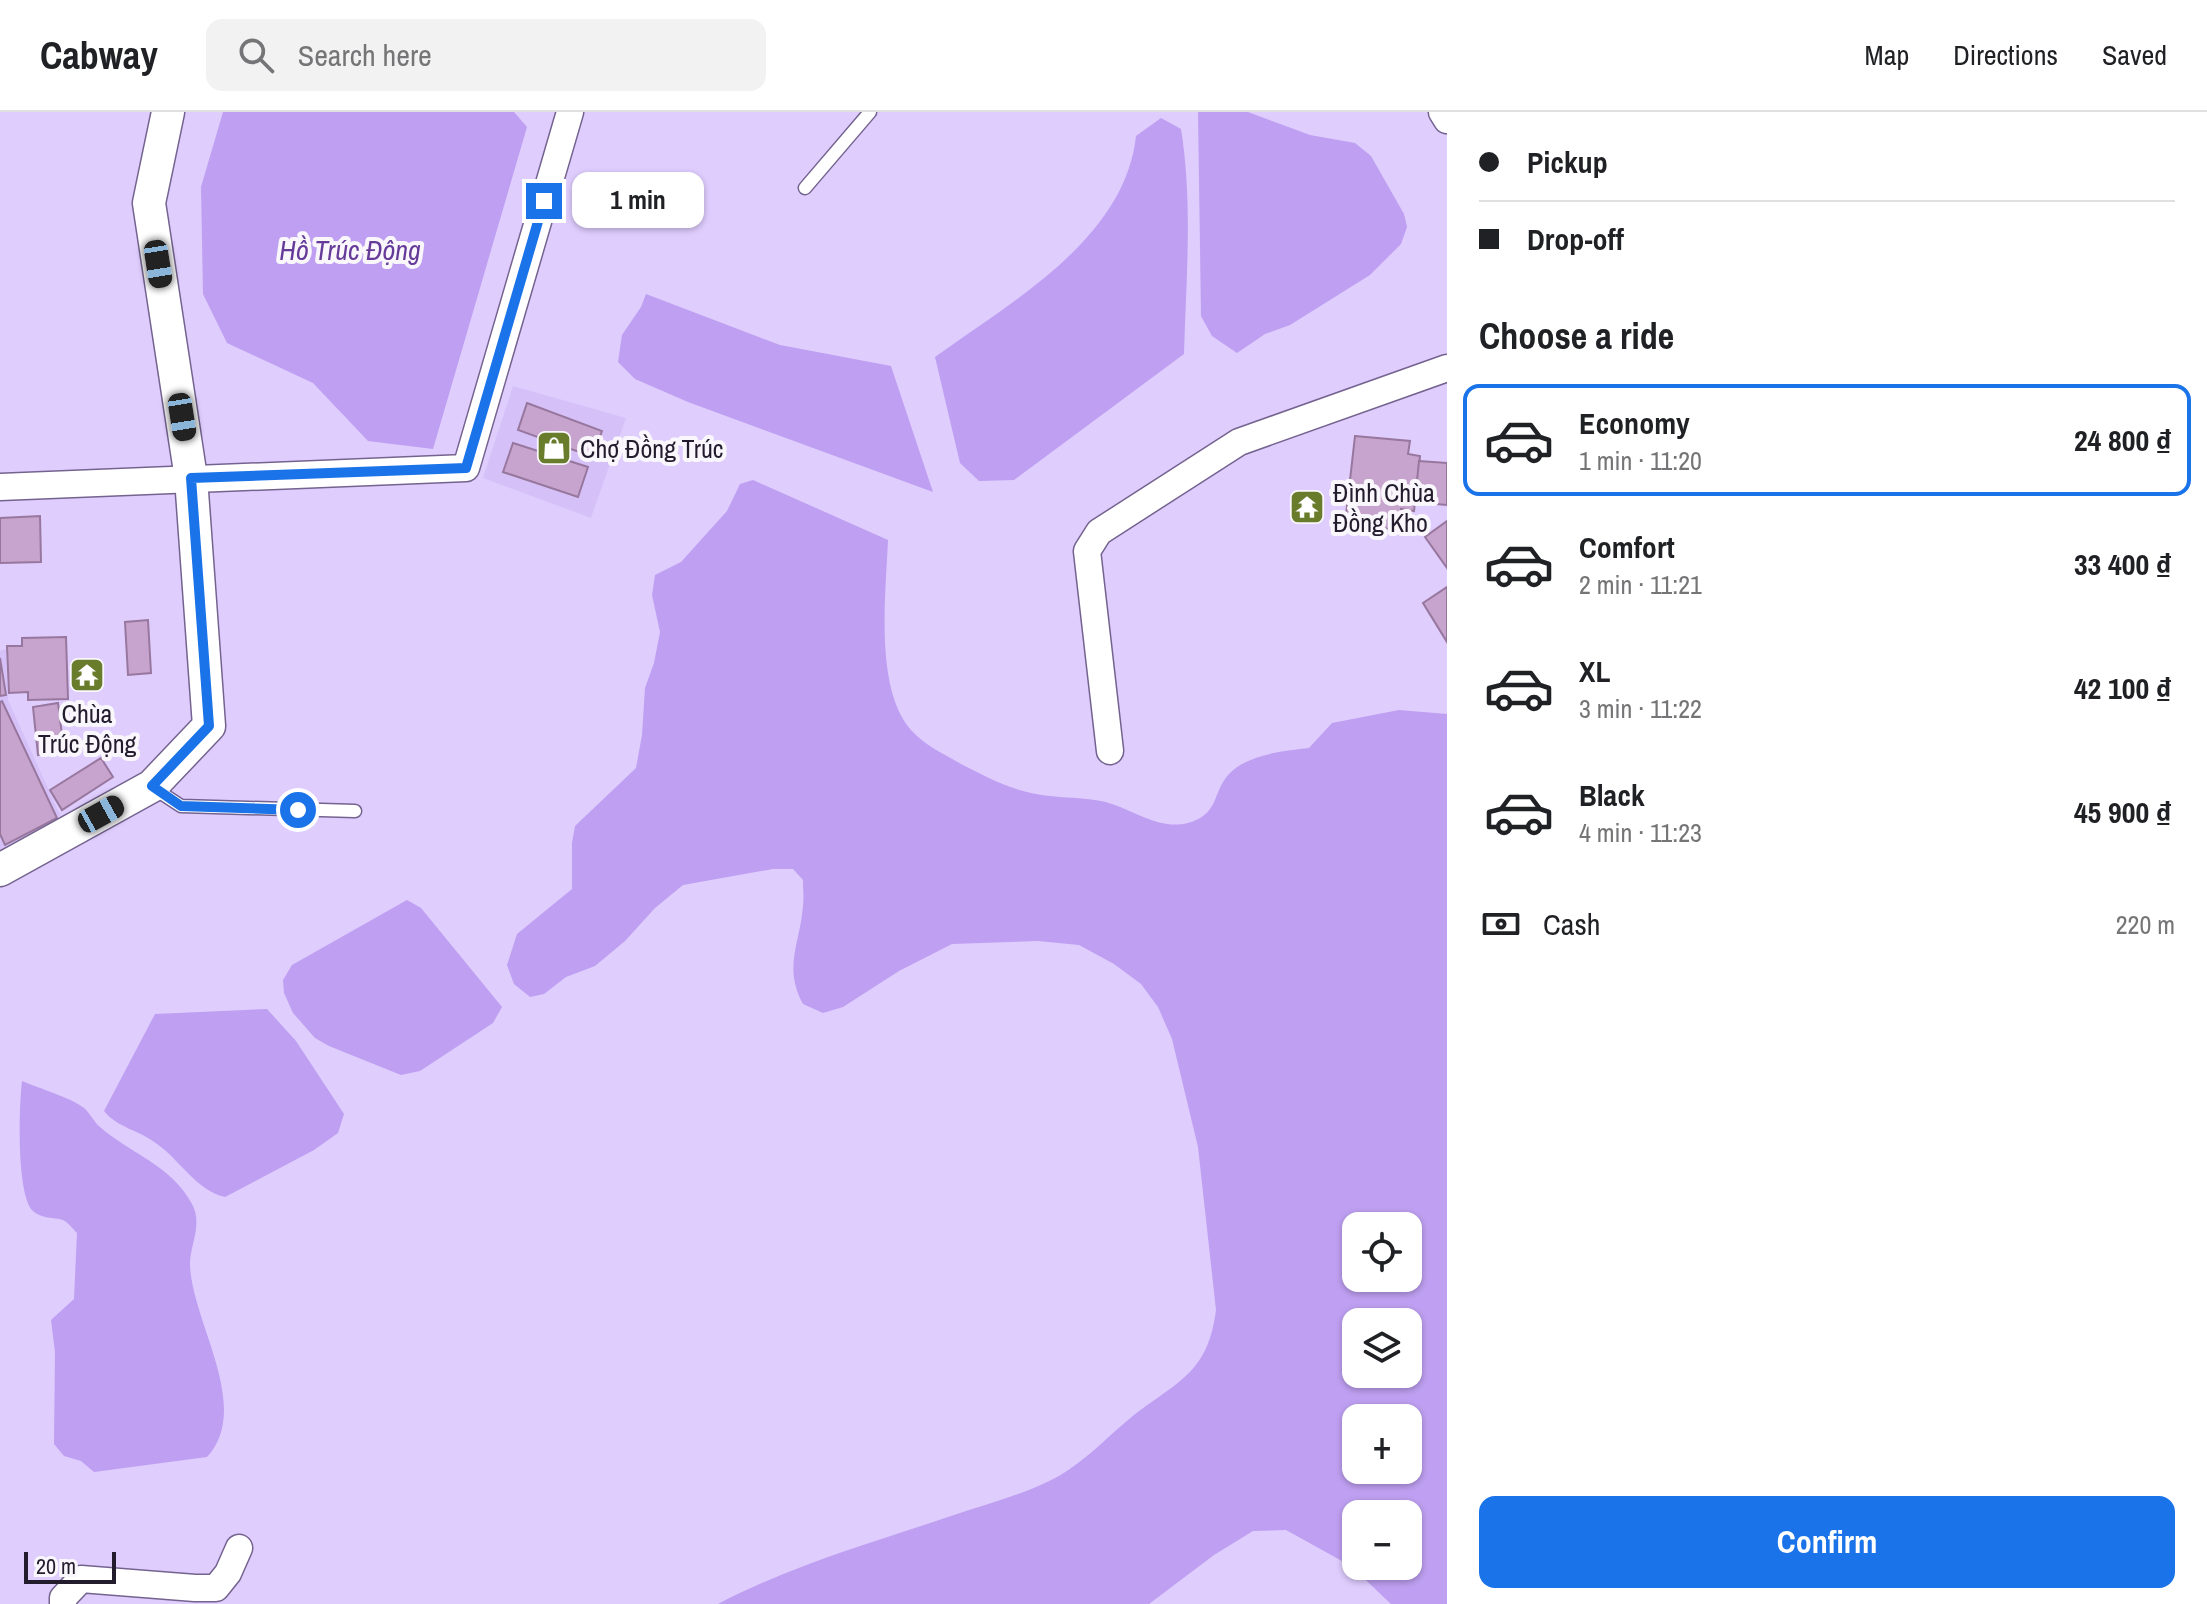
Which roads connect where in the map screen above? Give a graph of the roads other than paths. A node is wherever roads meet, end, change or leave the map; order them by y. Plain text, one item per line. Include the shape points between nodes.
1 (168, 112) edge
2 (570, 112) edge
3 (870, 112) edge
4 (1442, 112) edge
5 (1447, 120) edge
6 (805, 188) dead end
7 (1447, 368) edge
8 (191, 478) junction
9 (0, 487) edge
10 (1110, 751) dead end
11 (152, 786) junction
12 (355, 811) dead end
13 (0, 870) edge
14 (239, 1548) dead end
15 (63, 1604) edge

1 - 8 street via 149,203
2 - 8 street via 466,468
3 - 6 lane
4 - 5 street
7 - 10 street via 1239,442 1099,532 1087,551
8 - 9 street
8 - 11 street via 209,726
11 - 12 lane via 181,806
11 - 13 street
14 - 15 street via 216,1588 81,1579

